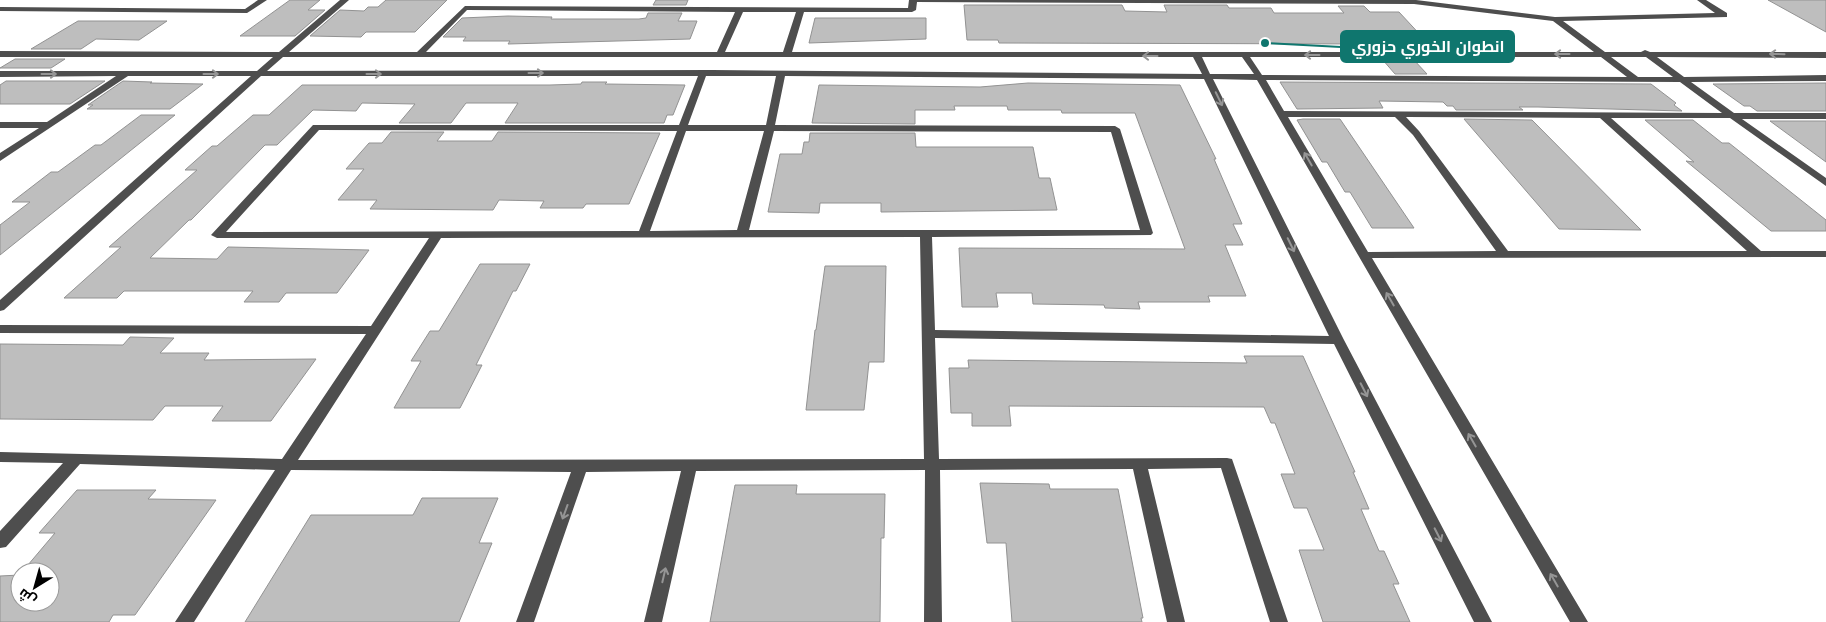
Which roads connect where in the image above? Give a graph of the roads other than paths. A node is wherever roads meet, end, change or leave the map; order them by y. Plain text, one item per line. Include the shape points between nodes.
1 (263, 0) edge
2 (345, 0) edge
3 (508, 0) edge
4 (701, 0) edge
5 (1701, 0) edge
6 (1413, 1) edge
7 (502, 8) junction
8 (696, 9) junction
9 (740, 9) junction
10 (0, 10) edge
11 (801, 10) junction
12 (1555, 19) junction
13 (282, 53) junction
14 (420, 53) junction
15 (787, 53) junction
16 (1600, 53) junction
17 (1646, 53) junction
18 (0, 54) edge
19 (720, 54) junction
20 (1826, 55) edge
21 (1197, 56) junction
22 (1245, 56) junction
23 (703, 73) junction
24 (0, 74) edge
25 (126, 74) junction
26 (260, 74) junction
27 (781, 74) junction
28 (1208, 76) junction
29 (1259, 76) junction
30 (1826, 78) edge
31 (1684, 79) junction
32 (1636, 80) junction
33 (1282, 114) junction
34 (1602, 115) junction
35 (1399, 116) junction
36 (1735, 116) junction
37 (1826, 116) edge
38 (0, 125) edge
39 (50, 125) junction
40 (684, 128) junction
41 (770, 128) junction
42 (0, 158) edge
43 (1826, 183) edge
44 (643, 234) junction
45 (742, 234) junction
46 (926, 234) junction
47 (437, 235) junction
48 (1758, 254) junction
49 (1826, 254) edge
50 (1364, 255) junction
51 (1505, 255) junction
52 (0, 307) edge
53 (0, 329) edge
54 (375, 330) junction
55 (928, 334) junction
56 (1338, 340) junction
57 (0, 457) edge
58 (76, 459) junction
59 (932, 463) junction
60 (1139, 463) junction
61 (288, 465) junction
62 (581, 466) junction
63 (689, 468) junction
64 (0, 542) edge
65 (184, 622) edge
66 (525, 622) edge
67 (653, 622) edge
68 (933, 622) edge
69 (1176, 622) edge
70 (1279, 622) edge
71 (1483, 622) edge
72 (1578, 622) edge

1 - 10 street via 247,11
2 - 13 street
3 - 7 street
4 - 8 street
5 - 12 street via 1724,15
6 - 11 street via 913,0 912,10
6 - 12 street
7 - 8 street
7 - 14 street via 465,8
8 - 9 street
9 - 11 street
9 - 19 street
11 - 15 street
12 - 16 street
13 - 14 street
13 - 18 street
13 - 26 street
14 - 19 street
15 - 19 street
21 -> 15 street
16 - 17 street
16 -> 22 street
16 - 32 street
20 -> 17 street
17 - 31 street
21 - 22 street
21 - 28 street
22 - 29 street
26 -> 23 street
23 - 27 street
23 - 40 street
24 -> 25 street
25 -> 26 street
25 - 39 street
26 - 52 street
27 - 28 street
27 - 41 street
28 - 29 street
28 -> 56 street
29 - 32 street
29 - 33 street
30 - 31 street
31 - 32 street
31 - 36 street
33 - 35 street
50 -> 33 street
34 - 35 street
34 - 36 street
34 - 48 street
35 - 51 street via 1416,133
36 - 37 street
36 - 43 street
38 - 39 street
39 - 42 street
40 - 41 street
40 - 44 street
40 - 47 street via 316,127 217,236
41 - 45 street
41 - 46 street via 1115,129 1147,233
44 - 45 street
44 - 47 street
45 - 46 street
46 - 55 street
47 - 54 street
48 - 49 street
48 - 51 street
50 - 51 street
72 -> 50 street
53 - 54 street
54 - 61 street
55 - 56 street
55 - 59 street
56 -> 71 street
57 - 58 street
58 - 61 street
58 - 64 street
59 - 60 street
59 - 63 street
59 - 68 street
60 - 69 street
60 - 70 street via 1227,463
61 - 62 street
61 - 65 street
62 - 63 street
62 -> 66 street
67 -> 63 street

